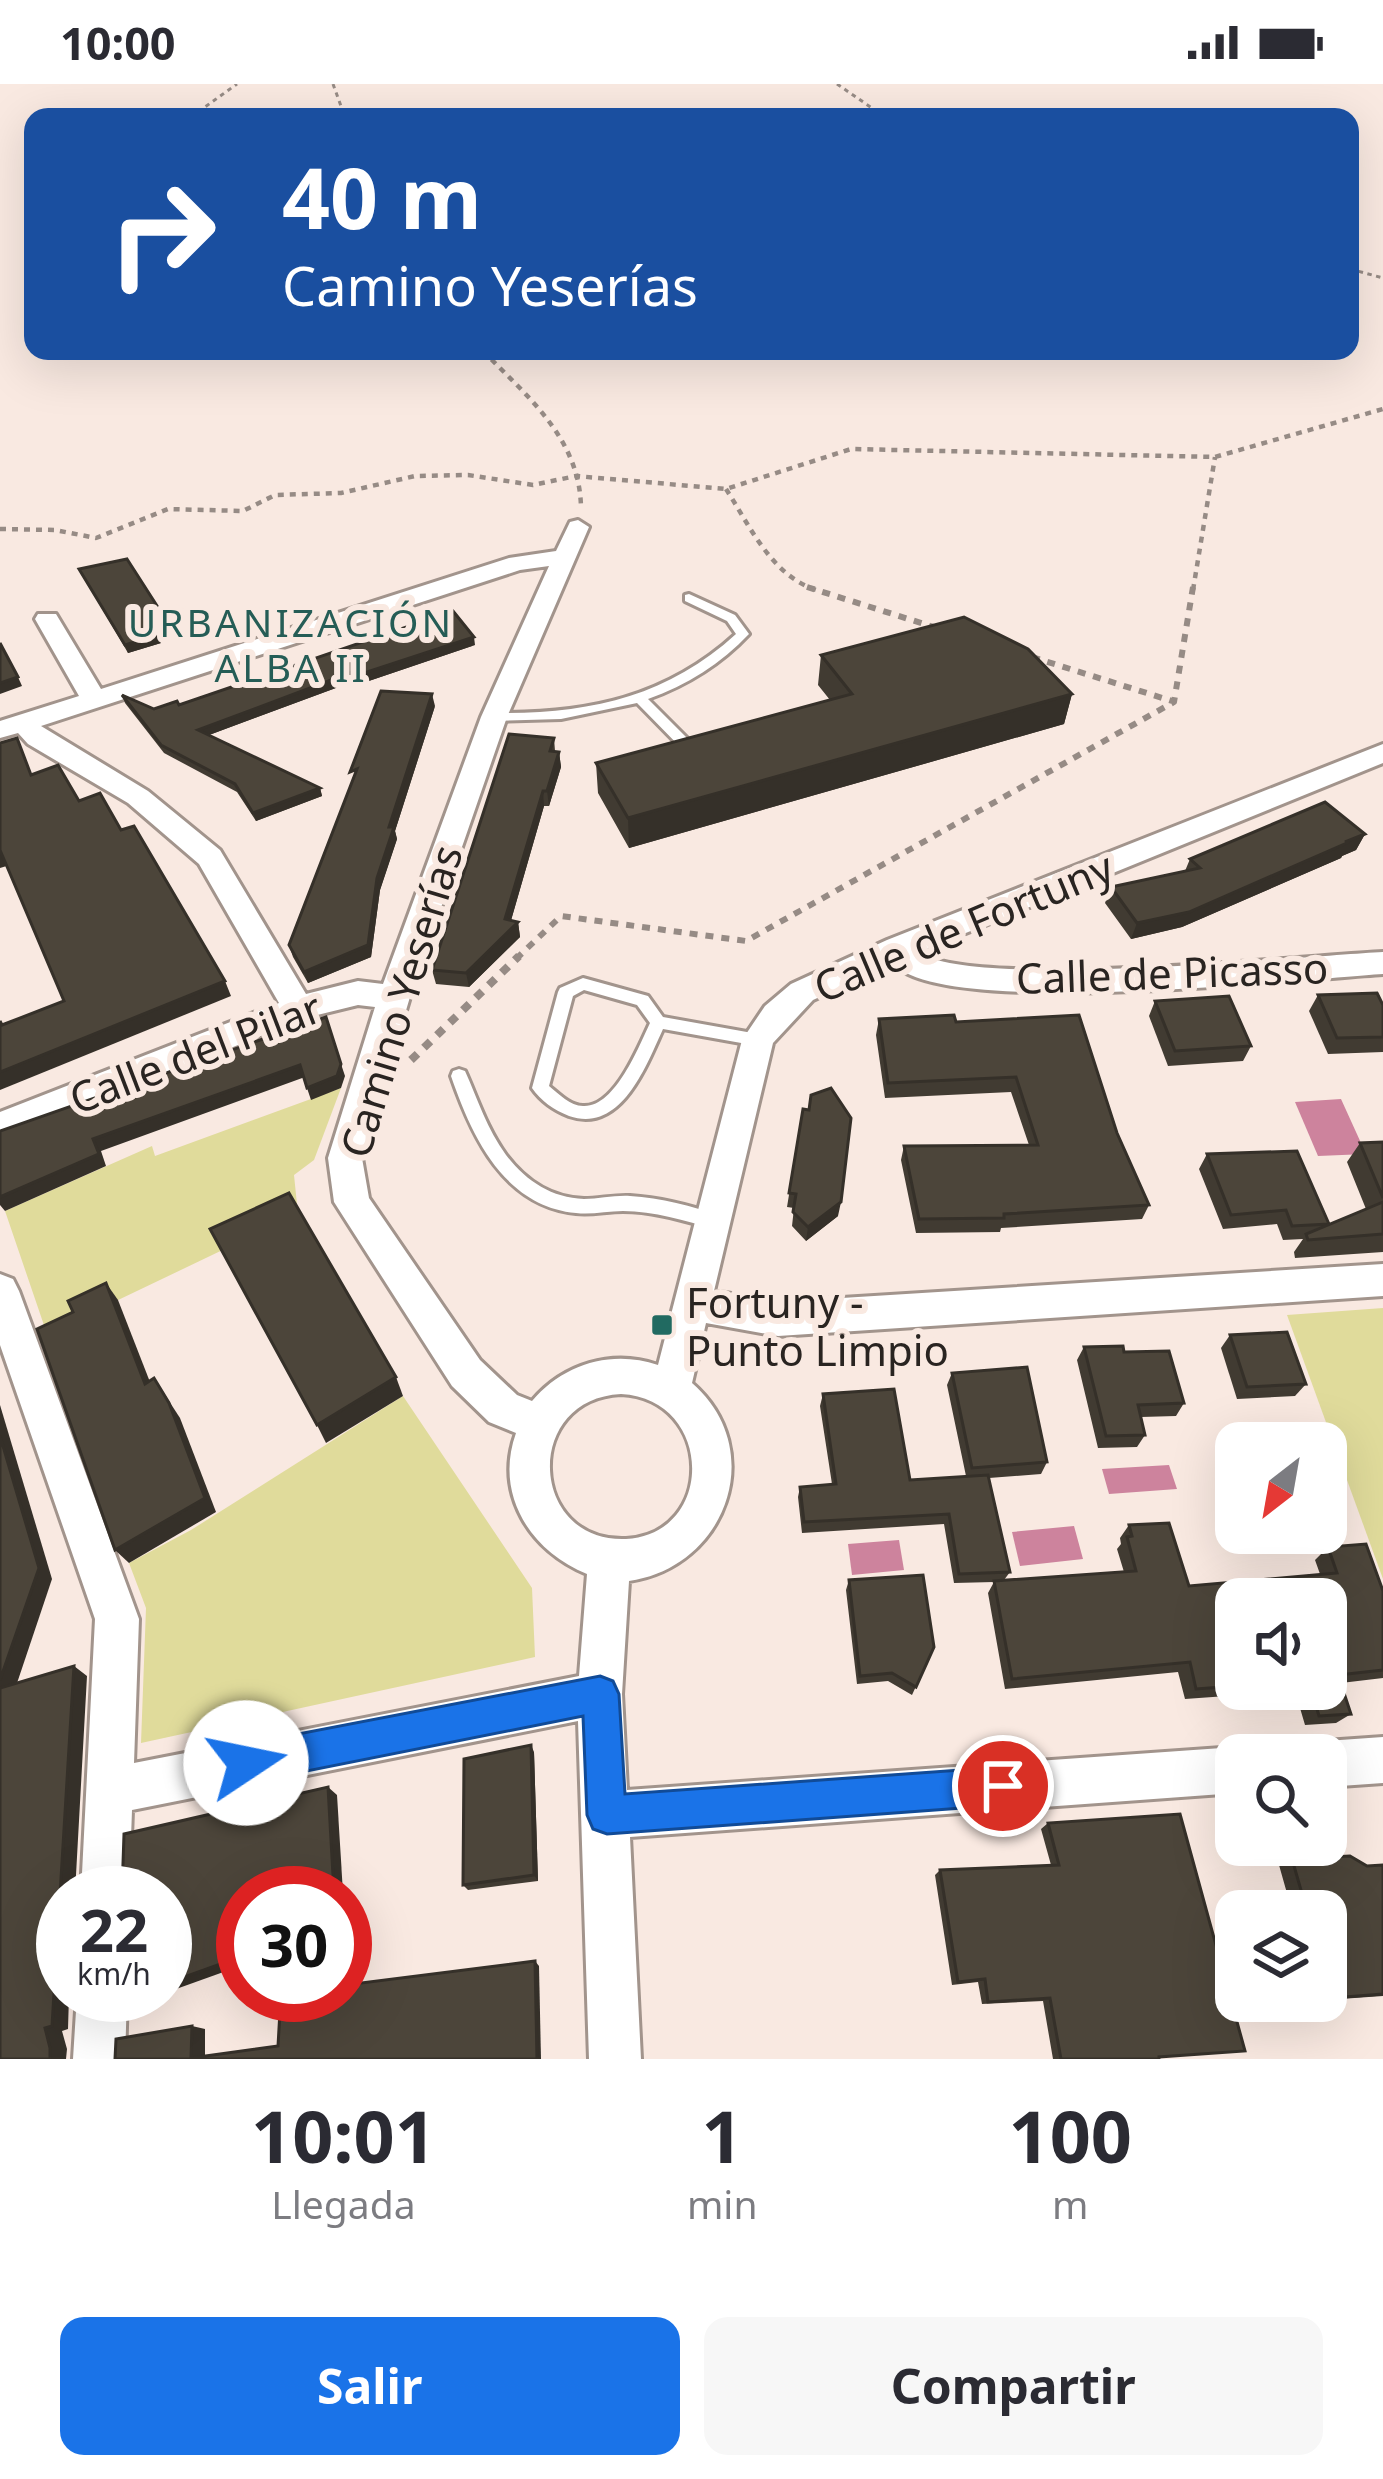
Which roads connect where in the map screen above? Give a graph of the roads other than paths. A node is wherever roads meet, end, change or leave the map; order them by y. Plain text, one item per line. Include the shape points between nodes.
1 (578, 527) road end
2 (566, 557) junction
3 (688, 598) dead end
4 (47, 619) dead end
5 (94, 699) junction
6 (640, 700) junction
7 (494, 717) junction
8 (12, 726) edge
9 (692, 752) edge
10 (1383, 752) edge
11 (898, 949) junction
12 (1383, 963) edge
13 (394, 997) junction
14 (298, 1008) junction
15 (658, 1022) junction
16 (758, 1040) junction
17 (459, 1076) dead end
18 (0, 1126) edge
19 (715, 1221) junction
20 (1383, 1280) edge
21 (0, 1291) edge
22 (696, 1304) junction
23 (671, 1389) junction
24 (540, 1423) junction
25 (609, 1559) junction
26 (600, 1694) junction
27 (1383, 1760) edge
28 (1347, 1763) edge
29 (1215, 1772) edge
30 (109, 1792) junction
31 (607, 1815) junction
32 (106, 1866) edge
33 (101, 2022) edge
34 (99, 2059) edge
35 (615, 2059) edge

1 - 2 street, Camino Yeserías
2 - 5 street via 517,563
2 - 7 street, Camino Yeserías
3 - 6 lane via 731,618 743,634 721,658
4 - 5 street
5 - 8 street
6 - 7 lane
6 - 9 lane
7 - 13 street, Camino Yeserías
8 - 14 street via 138,797 210,857
10 - 11 street, Calle de Fortuny
11 - 12 street, Calle de Picasso via 911,964 939,974 1048,983
11 - 16 street, Calle de Fortuny via 802,992
13 - 14 street, Calle del Pilar via 358,993
13 - 24 street, Camino Yeserías via 345,1158 352,1202 466,1373 503,1409
14 - 18 street, Calle del Pilar
15 - 15 lane via 642,1000 583,984 566,992 540,1088 558,1107 581,1114 608,1107 629,1085
15 - 16 lane
16 - 19 street, Calle de Fortuny
17 - 19 lane via 473,1119 502,1165 539,1196 573,1207 633,1204
19 - 22 street, Calle de Fortuny
20 - 22 street via 778,1319
21 - 30 street via 117,1619
22 - 23 street, Calle de Fortuny
23 - 24 street via 644,1379 599,1381 559,1400
23 - 25 street via 710,1433 711,1494 672,1543
24 - 25 street via 527,1480 536,1509 553,1533
25 - 26 street
26 - 30 street
26 - 31 street
27 - 28 street
29 - 31 street
30 - 32 street
31 - 35 street
33 - 34 street

